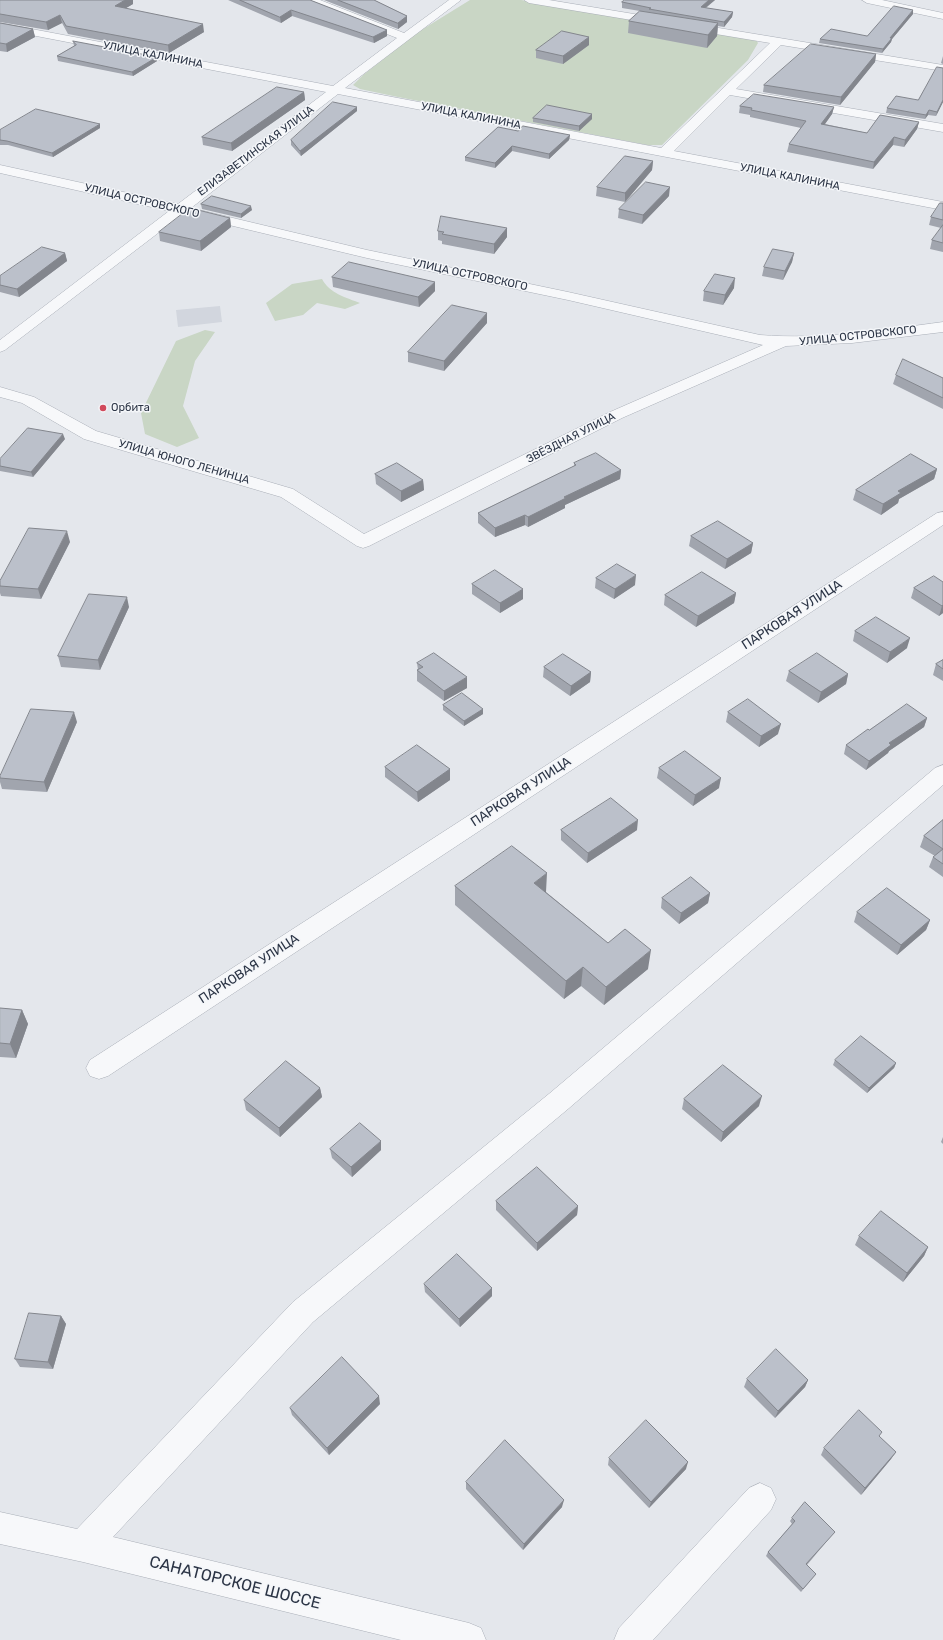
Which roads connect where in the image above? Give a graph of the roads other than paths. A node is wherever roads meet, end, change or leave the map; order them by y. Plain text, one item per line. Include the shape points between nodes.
1 (310, 0) edge
2 (456, 0) edge
3 (529, 0) edge
4 (867, 0) edge
5 (943, 16) edge
6 (0, 26) edge
7 (405, 37) junction
8 (779, 41) junction
9 (943, 68) edge
10 (335, 90) junction
11 (727, 91) junction
12 (943, 128) edge
13 (664, 153) junction
14 (0, 169) edge
15 (943, 206) edge
16 (180, 209) junction
17 (943, 327) edge
18 (783, 342) junction
19 (0, 347) edge
20 (0, 392) edge
21 (943, 517) edge
22 (363, 542) joint
23 (943, 774) edge
24 (99, 1068) dead end
25 (760, 1498) dead end
26 (0, 1528) edge
27 (83, 1546) junction
28 (469, 1640) edge
29 (631, 1640) edge

1 - 7 street
2 - 7 street, ЕЛИЗАВЕТИНСКАЯ УЛИЦА
3 - 8 street
4 - 5 street
6 - 10 street, УЛИЦА КАЛИНИНА
7 - 10 street, ЕЛИЗАВЕТИНСКАЯ УЛИЦА
8 - 9 street
8 - 11 street
10 - 13 street, УЛИЦА КАЛИНИНА
10 - 16 street, ЕЛИЗАВЕТИНСКАЯ УЛИЦА
11 - 12 street
11 - 13 street
13 - 15 street, УЛИЦА КАЛИНИНА
14 - 16 street, УЛИЦА ОСТРОВСКОГО
16 - 18 street, УЛИЦА ОСТРОВСКОГО via 367,254 568,296 739,336
16 - 19 street, ЕЛИЗАВЕТИНСКАЯ УЛИЦА
17 - 18 street, УЛИЦА ОСТРОВСКОГО via 825,341
18 - 22 street, ЗВЁЗДНАЯ УЛИЦА via 616,416
20 - 22 street, УЛИЦА ЮНОГО ЛЕНИНЦА via 28,400 90,435 287,493
21 - 24 street, ПАРКОВАЯ УЛИЦА
23 - 27 street via 559,1101 303,1312
25 - 29 street
26 - 27 street, САНАТОРСКОЕ ШОССЕ
27 - 28 street, САНАТОРСКОЕ ШОССЕ

